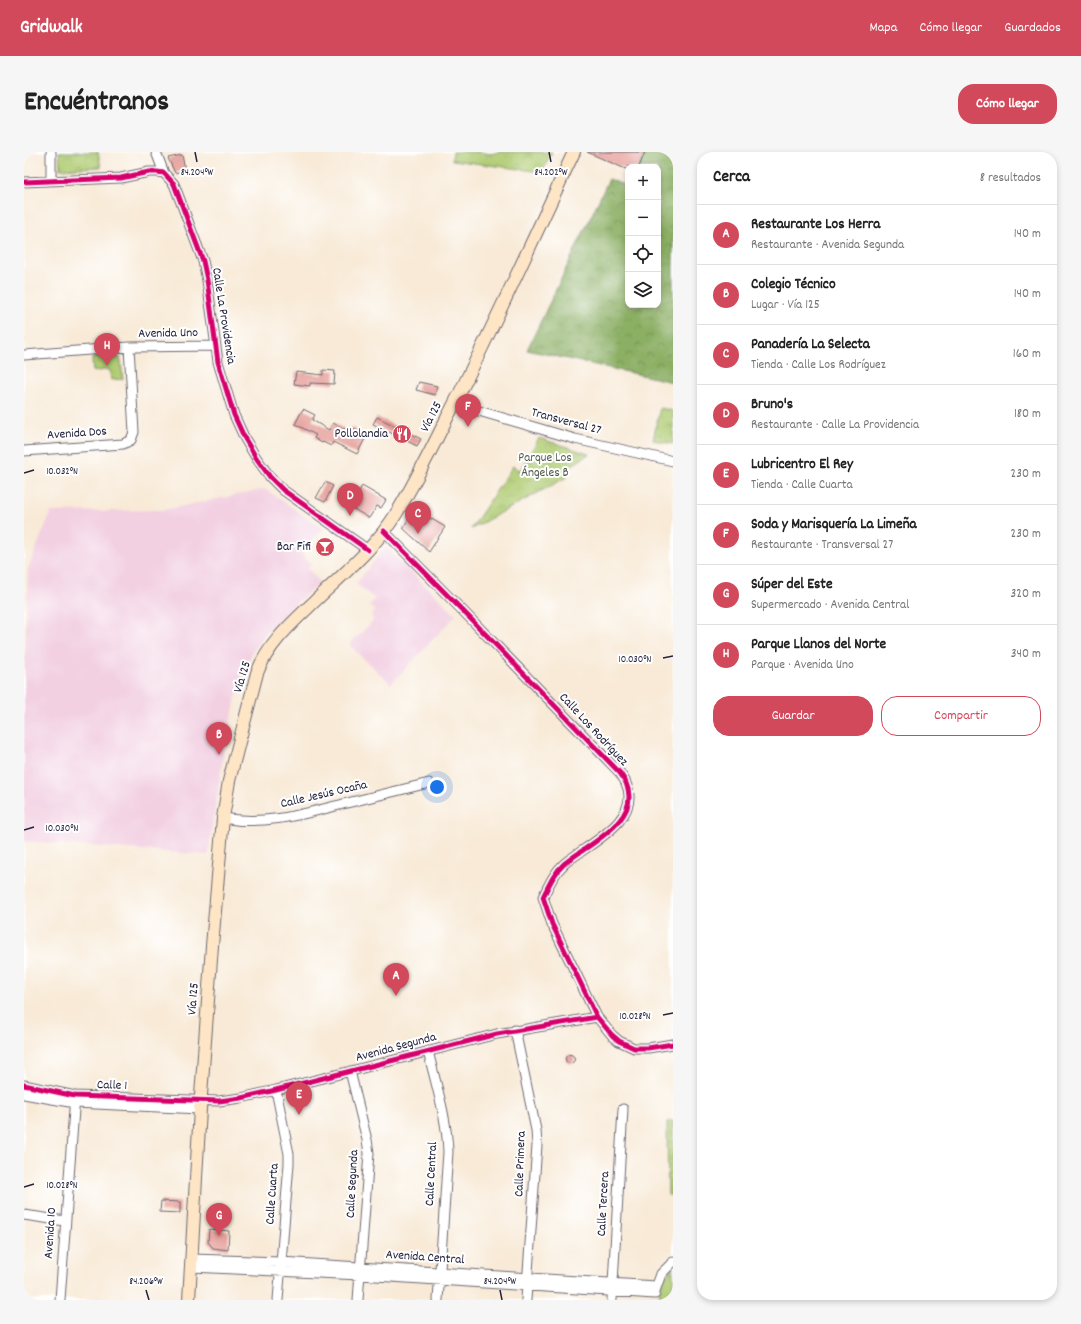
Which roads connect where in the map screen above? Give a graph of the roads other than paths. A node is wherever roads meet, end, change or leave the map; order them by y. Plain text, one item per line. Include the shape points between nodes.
1 (51, 152) edge
2 (156, 152) edge
3 (574, 152) edge
4 (164, 173) junction
5 (51, 181) junction
6 (24, 182) edge
7 (216, 346) junction
8 (129, 347) junction
9 (24, 355) edge
10 (454, 404) junction
11 (24, 451) edge
12 (673, 461) edge
13 (384, 531) junction
14 (368, 550) junction
15 (429, 783) dead end
16 (223, 818) junction
17 (597, 1018) junction
18 (515, 1030) junction
19 (673, 1044) edge
20 (428, 1051) junction
21 (350, 1071) junction
22 (24, 1086) edge
23 (276, 1090) junction
24 (24, 1094) edge
25 (75, 1099) junction
26 (201, 1105) junction
27 (623, 1109) dead end
28 (24, 1215) edge
29 (65, 1221) junction
30 (192, 1262) junction
31 (673, 1262) edge
32 (281, 1266) junction
33 (360, 1271) junction
34 (439, 1277) junction
35 (527, 1282) junction
36 (612, 1292) edge
37 (655, 1293) edge
38 (60, 1300) edge
39 (189, 1300) edge
40 (278, 1300) edge
41 (358, 1300) edge
42 (438, 1300) edge
43 (526, 1300) edge

1 - 5 street
2 - 4 street
3 - 10 main road, Vía 125
4 - 5 street via 149,172 121,178
4 - 7 street, Calle La Providencia via 174,184 203,261
5 - 6 street
7 - 8 street, Avenida Uno
7 - 14 street, Calle La Providencia via 221,375 234,415 256,459 283,490
8 - 9 street, Avenida Uno
8 - 11 street, Avenida Dos via 134,432 131,440 123,444
10 - 12 street, Transversal 27 via 575,439
10 - 13 main road, Vía 125 via 396,514
13 - 14 main road, Vía 125
13 - 17 street, Calle Los Rodríguez via 552,702 620,773 627,784 629,797 625,814 610,830 564,864 552,878 543,898 552,924
14 - 16 main road, Vía 125 via 298,617 271,646 262,661 229,781
15 - 16 street, Calle Jesús Ocaña via 297,816 253,820
16 - 26 main road, Vía 125
17 - 18 street, Avenida Segunda
17 - 19 street, Calle Los Rodríguez via 618,1041 634,1048
18 - 20 street, Avenida Segunda
18 - 35 street, Calle Primera via 537,1145
20 - 21 street, Avenida Segunda
20 - 34 street, Calle Central via 445,1120 448,1152
21 - 23 street, Avenida Segunda
21 - 33 street, Calle Segunda via 369,1153
22 - 25 street, Calle 1
23 - 26 street, Avenida Segunda
23 - 32 street, Calle Cuarta via 289,1154
24 - 25 street, Calle 1
25 - 26 street, Calle 1
25 - 29 street, Avenida 10
26 - 30 main road, Vía 125
27 - 36 street, Calle Tercera
28 - 29 street
29 - 38 street, Avenida 10
30 - 32 street, Avenida Central
30 - 39 main road, Vía 125
31 - 37 street via 661,1274
32 - 33 street, Avenida Central
32 - 40 street, Calle Cuarta
33 - 34 street, Avenida Central
33 - 41 street, Calle Segunda
34 - 35 street, Avenida Central
34 - 42 street, Calle Central
35 - 36 street, Avenida Central
35 - 43 street, Calle Primera
36 - 37 street, Avenida Central

